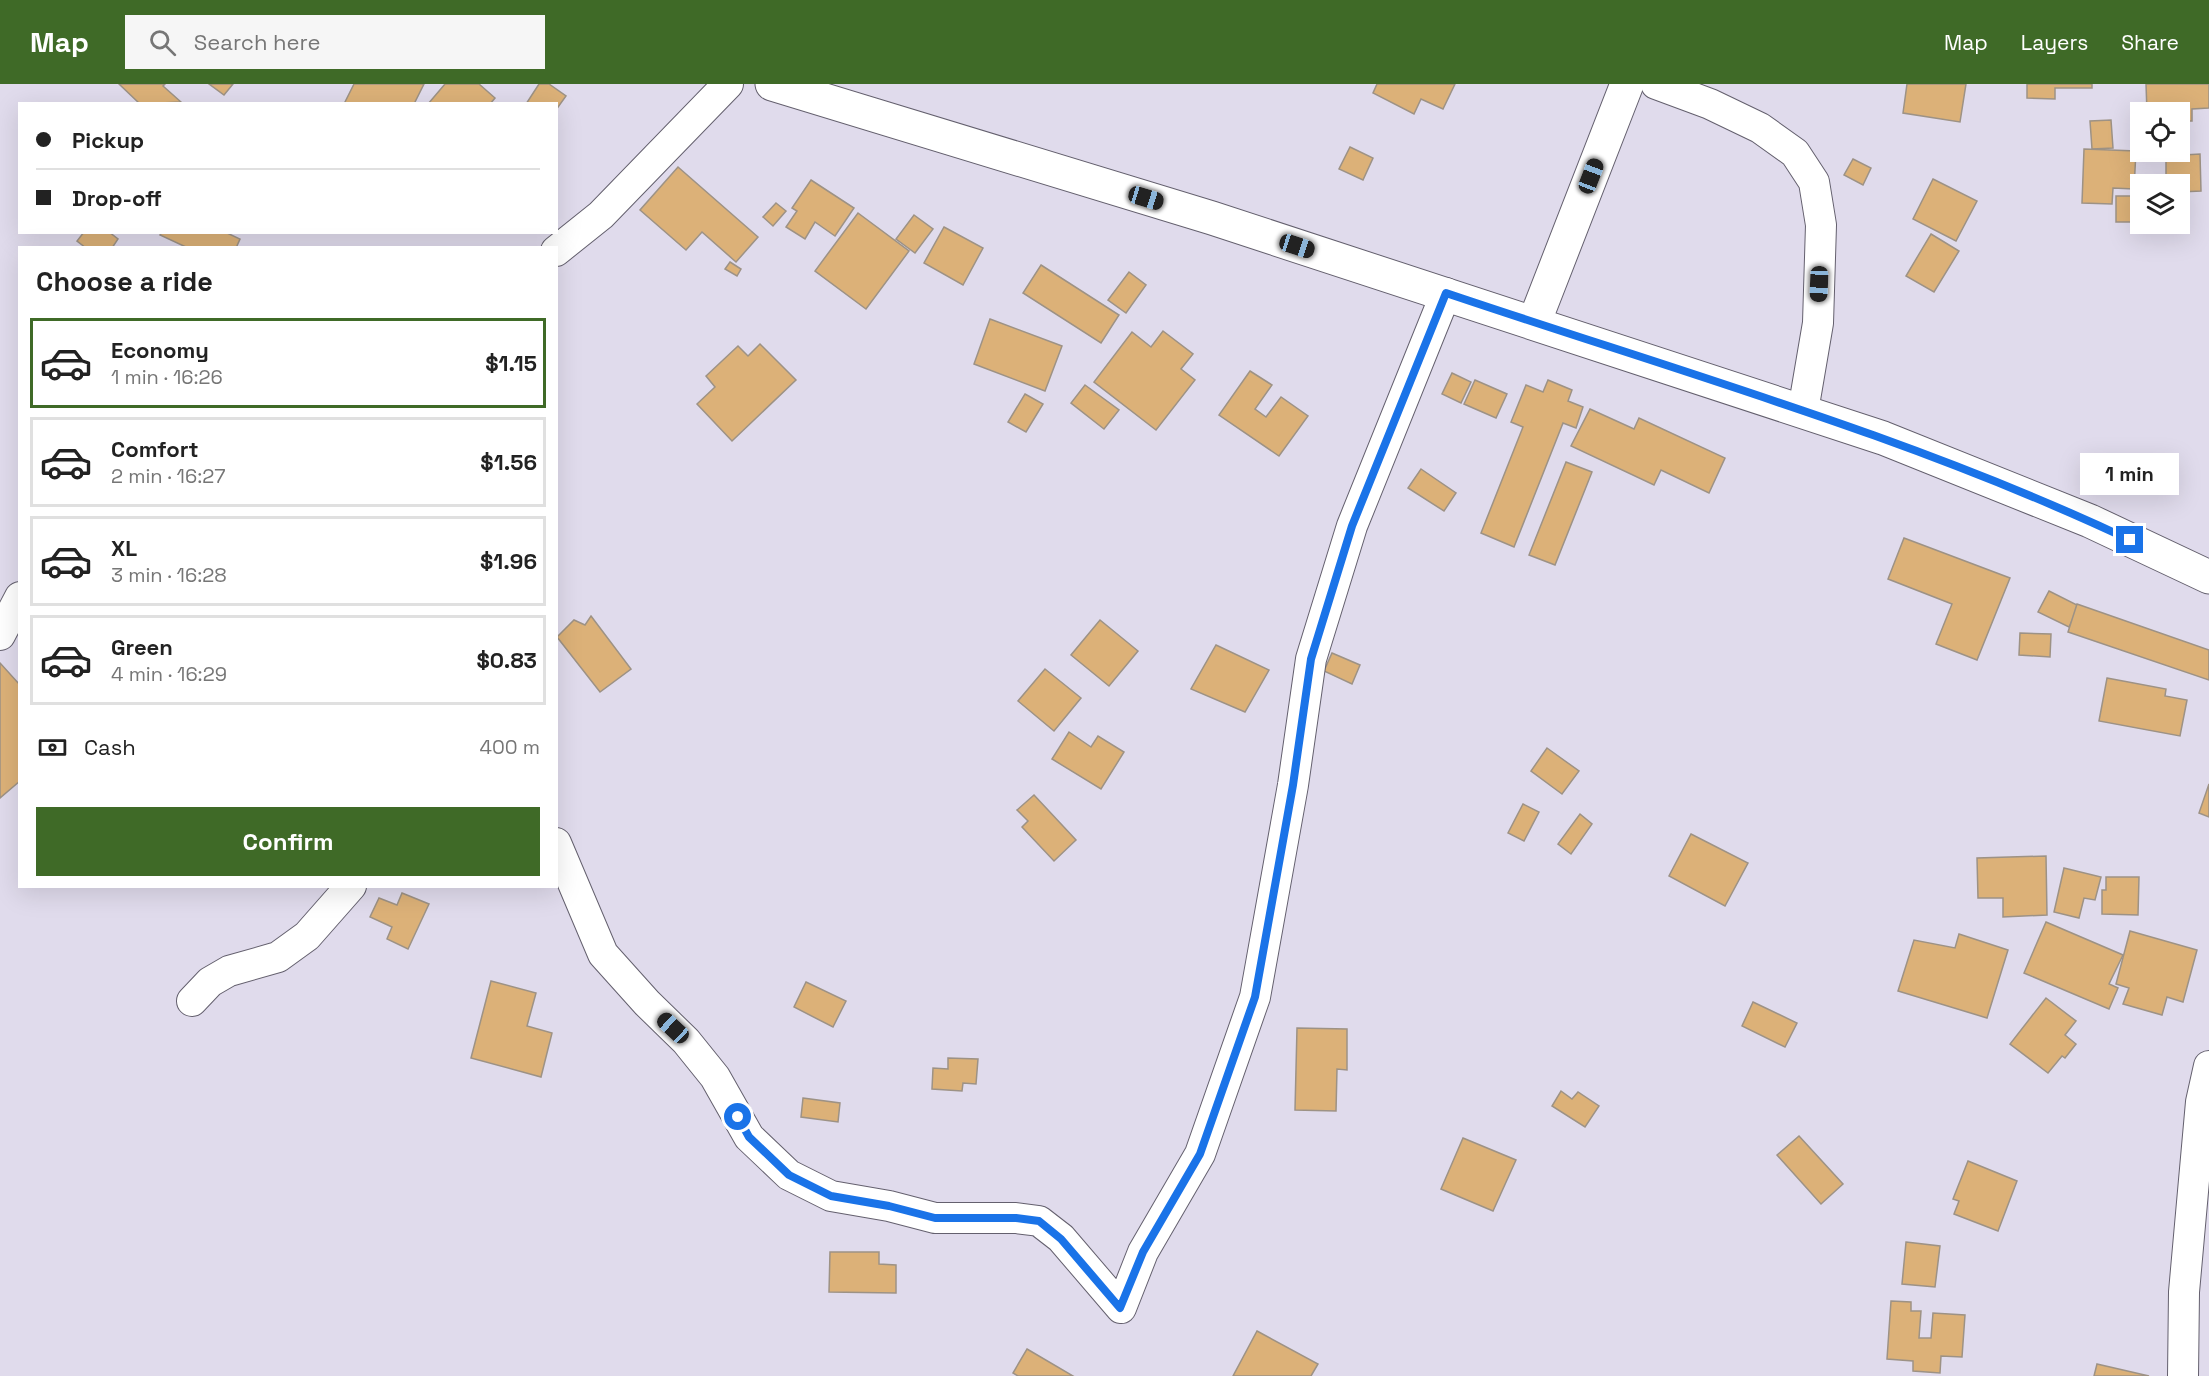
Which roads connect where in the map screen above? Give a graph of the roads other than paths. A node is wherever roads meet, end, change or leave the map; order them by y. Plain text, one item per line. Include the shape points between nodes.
1 (728, 84) edge
2 (772, 84) edge
3 (1627, 84) edge
4 (1656, 84) edge
5 (558, 249) edge
6 (1446, 293) junction
7 (1534, 323) junction
8 (1803, 411) junction
9 (2209, 577) edge
10 (18, 601) edge
11 (0, 635) edge
12 (558, 848) edge
13 (349, 888) edge
14 (192, 1001) dead end
15 (2209, 1066) edge
16 (2183, 1376) edge

1 - 5 street via 601,215
2 - 6 street
3 - 7 street
4 - 8 street via 1760,128 1795,153 1814,182 1821,225 1818,323
6 - 7 street
6 - 12 street via 1352,526 1311,659 1255,997 1200,1154 1143,1252 1120,1308 1061,1239 1039,1221 935,1218 831,1196 789,1175 749,1137 715,1077 686,1041 603,954
7 - 8 street
8 - 9 street via 1883,438 2068,512
10 - 11 street
13 - 14 street via 307,936 278,957 229,971 210,982
15 - 16 street via 2201,1102 2184,1292

